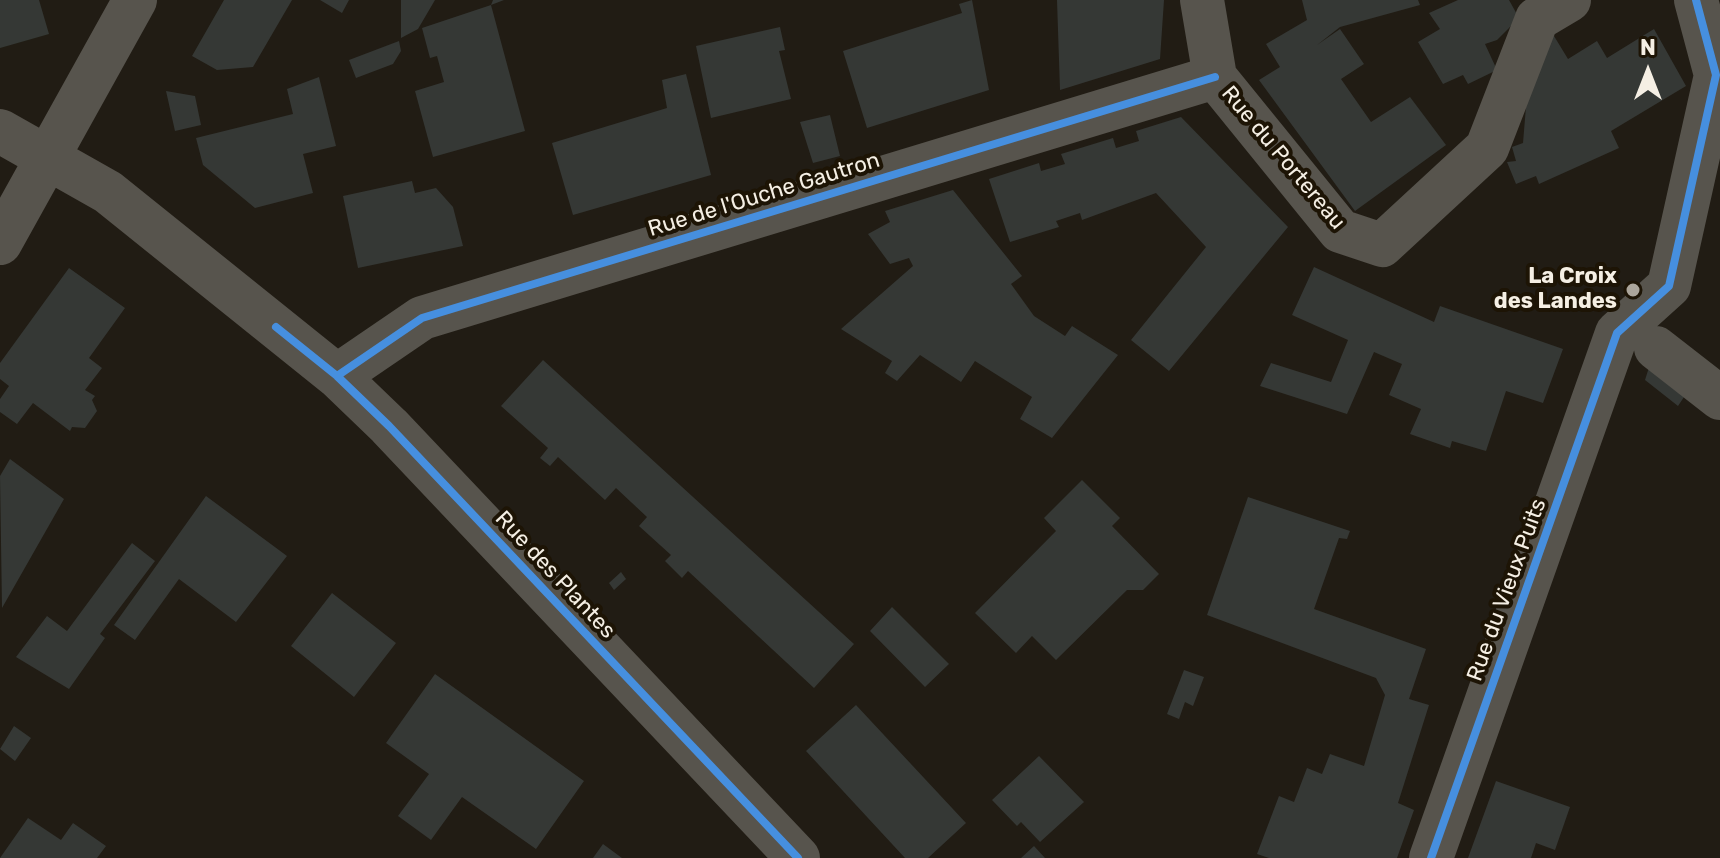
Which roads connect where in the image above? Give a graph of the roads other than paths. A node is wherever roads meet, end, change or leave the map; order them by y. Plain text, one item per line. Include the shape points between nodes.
1 (135, 0) edge
2 (1202, 0) edge
3 (1569, 0) edge
4 (1696, 0) edge
5 (1215, 77) junction
6 (0, 131) edge
7 (48, 158) junction
8 (0, 243) edge
9 (1636, 341) junction
10 (337, 376) junction
11 (1720, 398) edge
12 (798, 858) edge
13 (1431, 858) edge

1 - 7 street
2 - 5 street, Rue du Portereau
3 - 5 street, Rue du Portereau via 1537,19 1487,148 1382,245 1340,231
4 - 9 street via 1716,75 1711,110 1669,286
5 - 10 street, Rue de l'Ouche Gautron via 422,318
6 - 7 street, Rue des Plantes
7 - 8 street
7 - 10 street, Rue des Plantes via 108,192
9 - 11 street
9 - 13 street, Rue du Vieux Puits
10 - 12 street, Rue des Plantes

